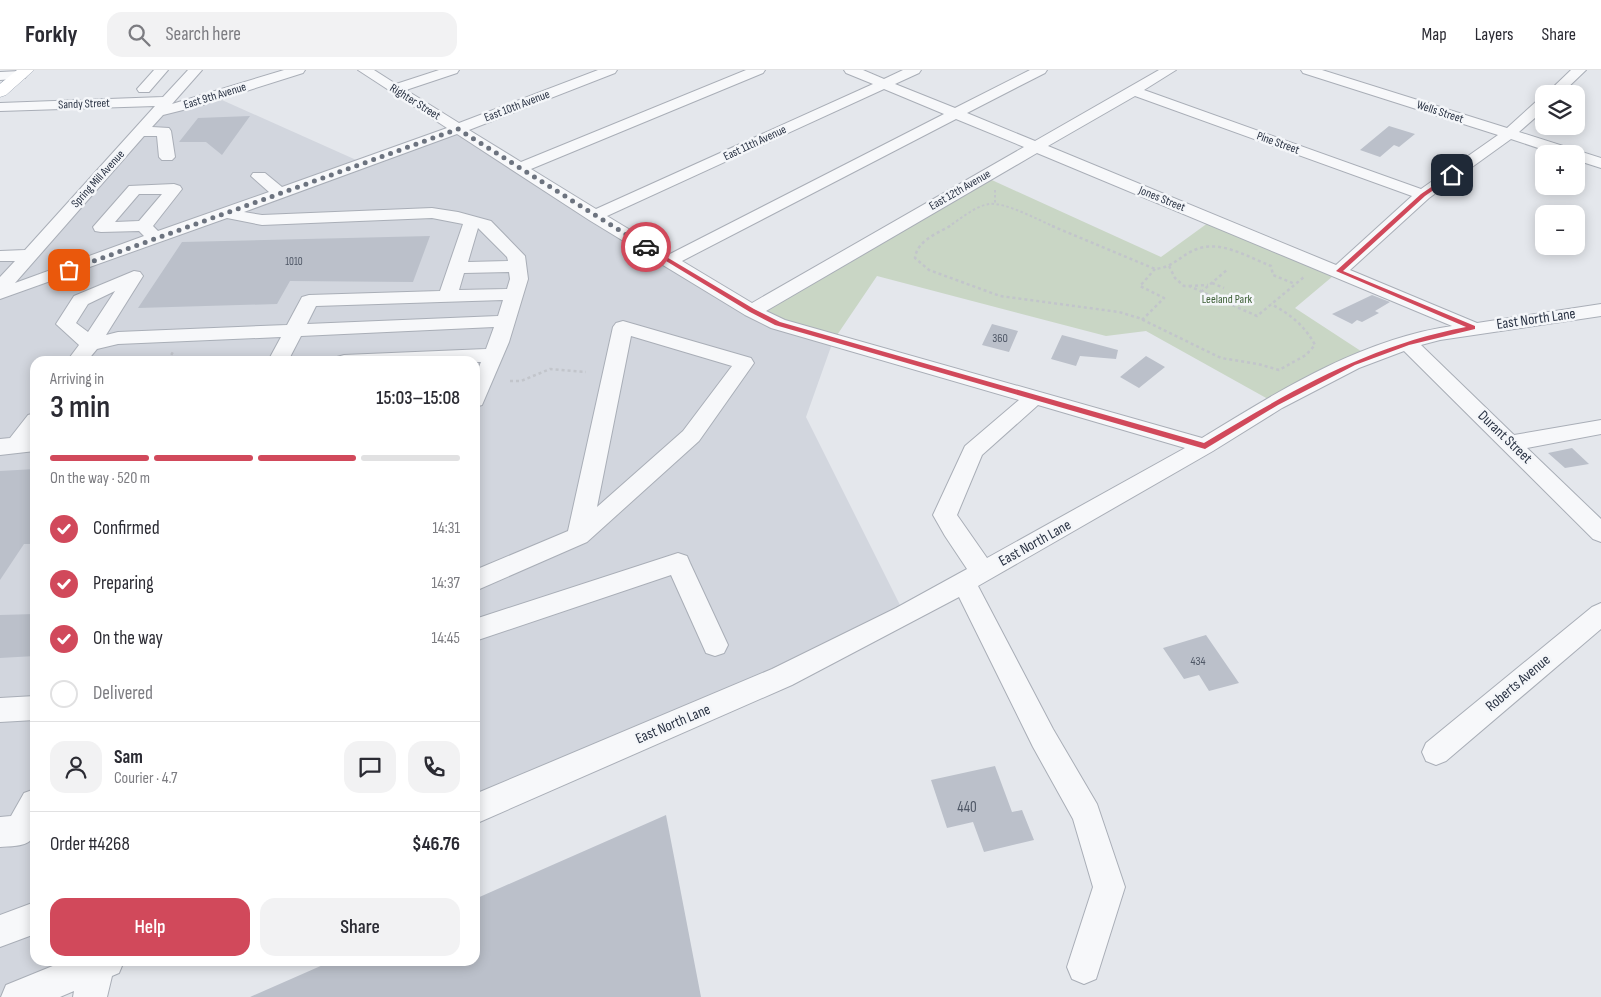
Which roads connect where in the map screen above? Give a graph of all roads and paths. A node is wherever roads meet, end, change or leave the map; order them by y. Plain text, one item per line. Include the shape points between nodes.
1 (161, 70) edge
2 (195, 70) edge
3 (298, 70) edge
4 (365, 70) edge
5 (452, 70) edge
6 (610, 70) edge
7 (758, 70) edge
8 (851, 70) edge
9 (914, 70) edge
10 (1040, 70) edge
11 (1170, 70) edge
12 (1308, 70) edge
13 (1579, 70) edge
14 (23, 73) edge
15 (0, 76) edge
16 (884, 84) junction
17 (1563, 85) edge
18 (144, 89) dead end
19 (395, 89) junction
20 (1132, 90) junction
21 (0, 92) edge
22 (164, 106) junction
23 (0, 107) edge
24 (1535, 110) edge
25 (955, 114) junction
26 (458, 129) junction
27 (142, 132) junction
28 (1509, 134) junction
29 (1544, 145) edge
30 (1034, 148) junction
31 (167, 157) dead end
32 (1585, 158) edge
33 (1601, 163) edge
34 (520, 168) junction
35 (259, 176) dead end
36 (280, 193) junction
37 (1423, 195) junction
38 (227, 213) junction
39 (595, 216) junction
40 (472, 221) junction
41 (30, 255) junction
42 (0, 256) edge
43 (670, 261) junction
44 (517, 266) junction
45 (1169, 266) junction
46 (457, 268) junction
47 (1332, 268) junction
48 (1155, 269) junction
49 (1228, 269) dead end
50 (1210, 284) junction
51 (1295, 284) junction
52 (1189, 286) junction
53 (0, 288) edge
54 (1224, 288) dead end
55 (1201, 292) junction
56 (0, 294) edge
57 (514, 294) junction
58 (448, 296) junction
59 (1271, 304) junction
60 (1601, 310) edge
61 (752, 311) junction
62 (1142, 320) junction
63 (506, 321) junction
64 (1473, 328) junction
65 (294, 331) junction
66 (1407, 343) junction
67 (81, 356) edge
68 (281, 356) edge
69 (480, 356) edge
70 (493, 356) junction
71 (586, 372) dead end
72 (510, 381) dead end
73 (480, 388) edge
74 (1034, 398) junction
75 (30, 427) edge
76 (1601, 427) edge
77 (1510, 442) junction
78 (17, 445) edge
79 (1205, 446) junction
80 (1601, 533) edge
81 (579, 536) junction
82 (973, 577) junction
83 (480, 579) edge
84 (1601, 614) edge
85 (480, 628) edge
86 (715, 645) dead end
87 (30, 708) edge
88 (0, 710) edge
89 (1436, 752) dead end
90 (480, 807) edge
91 (30, 812) edge
92 (0, 832) edge
93 (1084, 967) dead end
94 (98, 975) edge
95 (18, 997) edge

1 - 18 street
2 - 22 street, Spring Mill Avenue
3 - 22 street, East 9th Avenue via 194,103
4 - 19 street, Righter Street
5 - 19 street
6 - 26 street, East 10th Avenue
7 - 34 street
8 - 16 street, Jones Street
9 - 16 street, East 11th Avenue
10 - 25 street
11 - 20 street, East 12th Avenue
12 - 28 street, Wells Street
13 - 17 street
14 - 15 street
14 - 21 main road
16 - 25 street, Jones Street
16 - 39 street, East 11th Avenue
19 - 26 street, Righter Street
20 - 30 street, East 12th Avenue
20 - 37 street, Pine Street
22 - 23 street, Sandy Street
22 - 27 street, Spring Mill Avenue
24 - 28 street
25 - 30 street, Jones Street
25 - 43 street
26 - 34 street, Righter Street
26 - 36 street, East 10th Avenue
27 - 31 street via 164,131
27 - 41 street, Spring Mill Avenue
28 - 29 street, Wells Street
28 - 37 street
30 - 47 street, Jones Street
30 - 61 street, East 12th Avenue
32 - 33 street
34 - 39 street, Righter Street
35 - 36 street
36 - 38 street, East 10th Avenue
37 - 47 street
38 - 40 street via 262,220 432,214 458,216
38 - 56 street, East 10th Avenue via 150,232
39 - 43 street, Righter Street
40 - 44 street via 485,225 516,256
40 - 46 street
41 - 42 street
41 - 53 street, Spring Mill Avenue
43 - 61 street, Righter Street
44 - 46 street
44 - 57 street via 519,279
45 - 48 path
45 - 51 path via 1196,249 1221,246 1271,266 1273,275
45 - 52 path via 1175,278
46 - 58 street
47 - 51 path
47 - 64 street, Jones Street
48 - 62 path via 1140,286 1164,298
48 - 62 path via 995,204 983,206 916,249 915,258 929,270 1000,296 1119,312
49 - 50 path
50 - 52 path
50 - 54 path
50 - 55 path
51 - 59 path
52 - 55 path
55 - 59 path via 1257,316
57 - 58 street
57 - 63 street
58 - 65 street via 309,301
59 - 62 path via 1303,326 1315,345 1306,355 1279,370 1221,358
60 - 64 street, East North Lane
61 - 74 street, Righter Street via 805,333
63 - 65 street
63 - 70 street
64 - 66 street, East North Lane
65 - 67 street via 118,338 90,344
65 - 68 street
66 - 77 street, Durant Street
66 - 79 street, East North Lane via 1352,363 1275,403
69 - 70 street
70 - 73 street
71 - 72 path via 550,369 521,382
74 - 79 street, Righter Street
74 - 82 street via 973,451 945,515
75 - 78 street
76 - 77 street
77 - 80 street, Durant Street
79 - 82 street, East North Lane
81 - 81 street via 691,436 744,363 622,327
81 - 83 street
82 - 90 street, East North Lane via 782,677
82 - 93 street via 1043,738 1086,814 1109,887
84 - 89 street, Roberts Avenue
85 - 86 street via 678,563
87 - 88 street
91 - 92 street via 20,830
94 - 95 street

